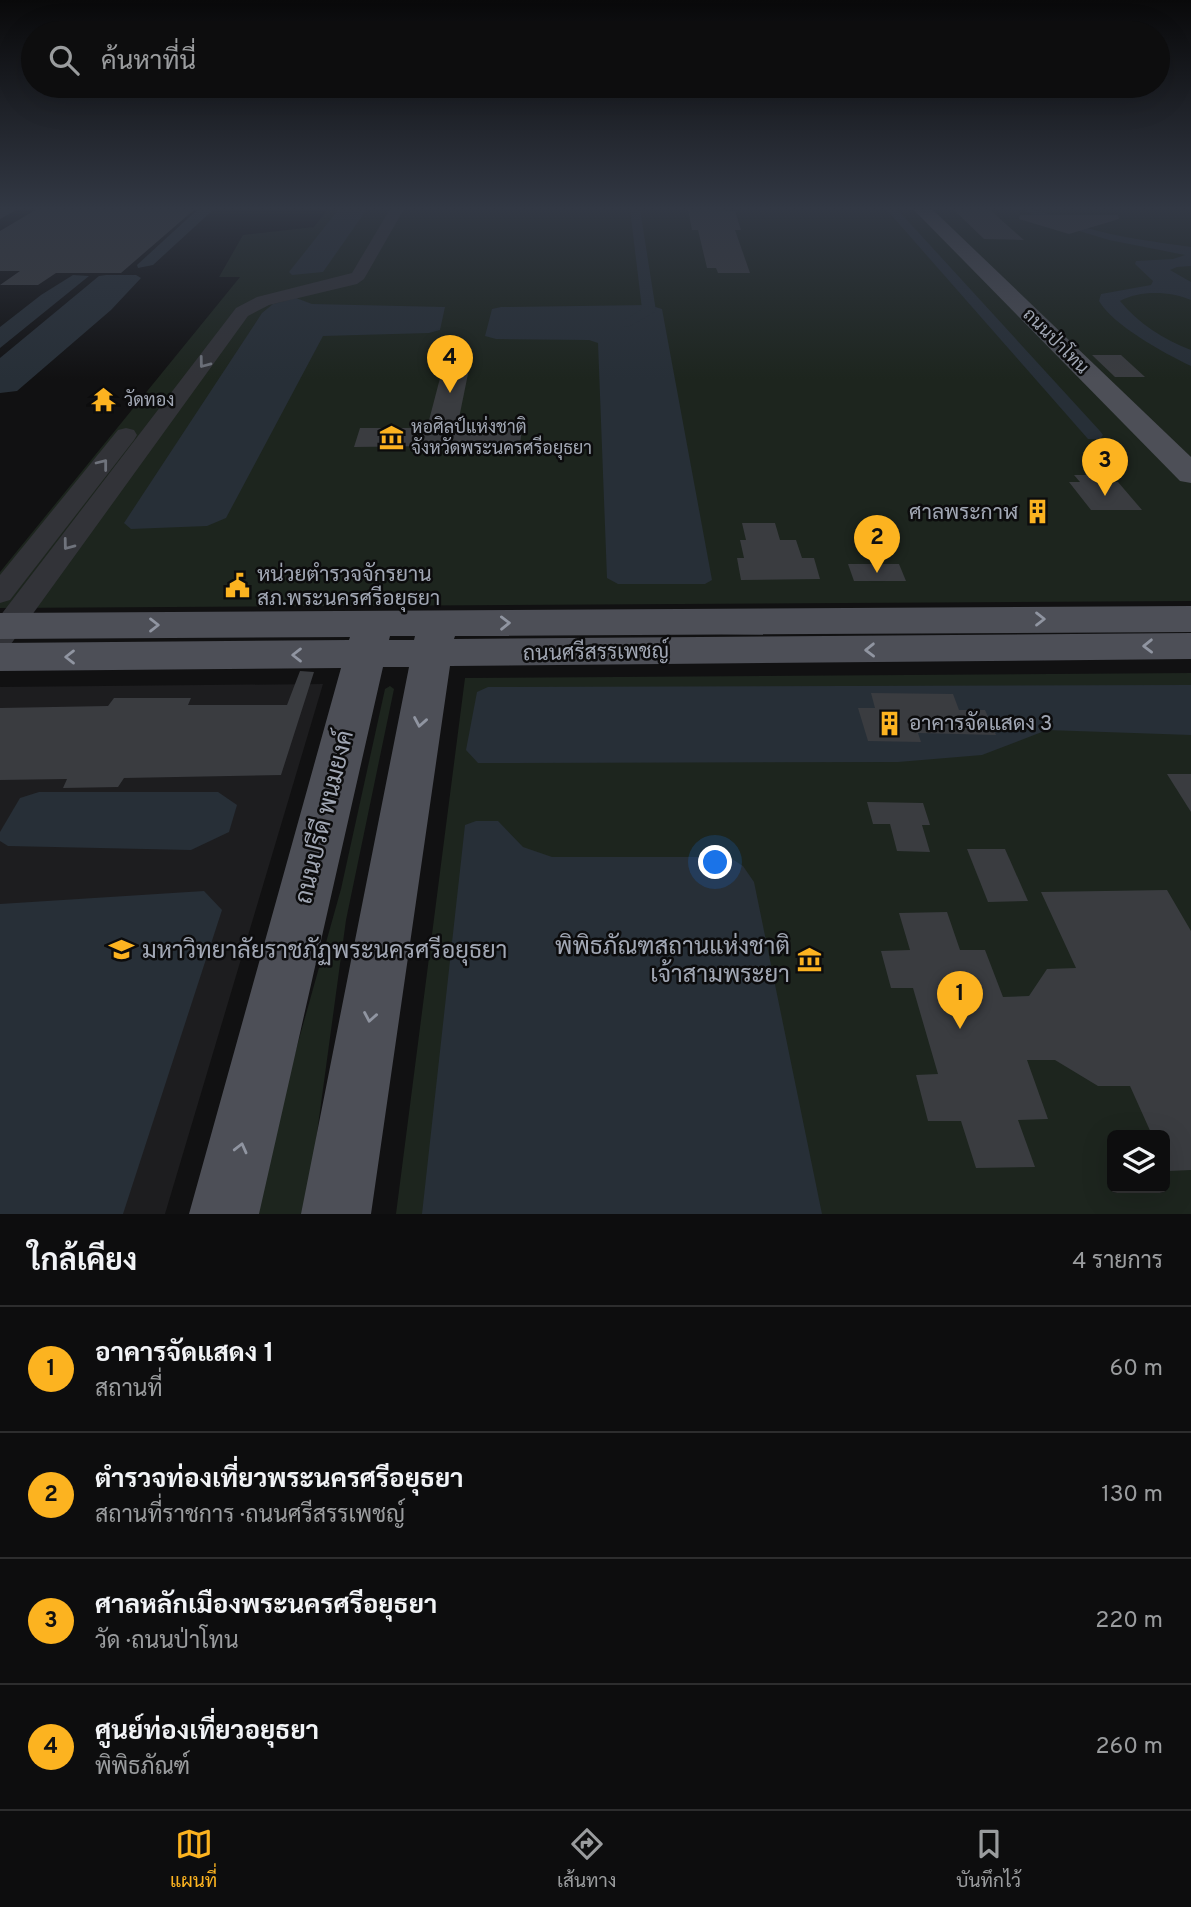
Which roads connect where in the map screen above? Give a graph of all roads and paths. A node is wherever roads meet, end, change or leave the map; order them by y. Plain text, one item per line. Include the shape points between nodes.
1 (344, 266) edge
2 (364, 266) edge
3 (980, 266) edge
4 (1191, 474) edge
5 (1191, 619) edge
6 (2, 628) edge
7 (1004, 634) junction
8 (370, 639) junction
9 (434, 639) junction
10 (1191, 646) edge
11 (224, 1214) edge
12 (336, 1214) edge

6 -> 1 street via 223,311 252,296 336,278
2 -> 6 street via 351,280 263,301 242,312
3 - 4 main road, ถนนป่าโทน
7 -> 5 main road, ถนนศรีสรรเพชญ์
6 - 8 main road, ถนนศรีสรรเพชญ์
7 - 9 main road, ถนนศรีสรรเพชญ์
10 -> 7 main road, ถนนศรีสรรเพชญ์
8 - 9 main road, ถนนศรีสรรเพชญ์
11 -> 8 main road, ถนนปรีดี พนมยงค์
9 -> 12 main road

